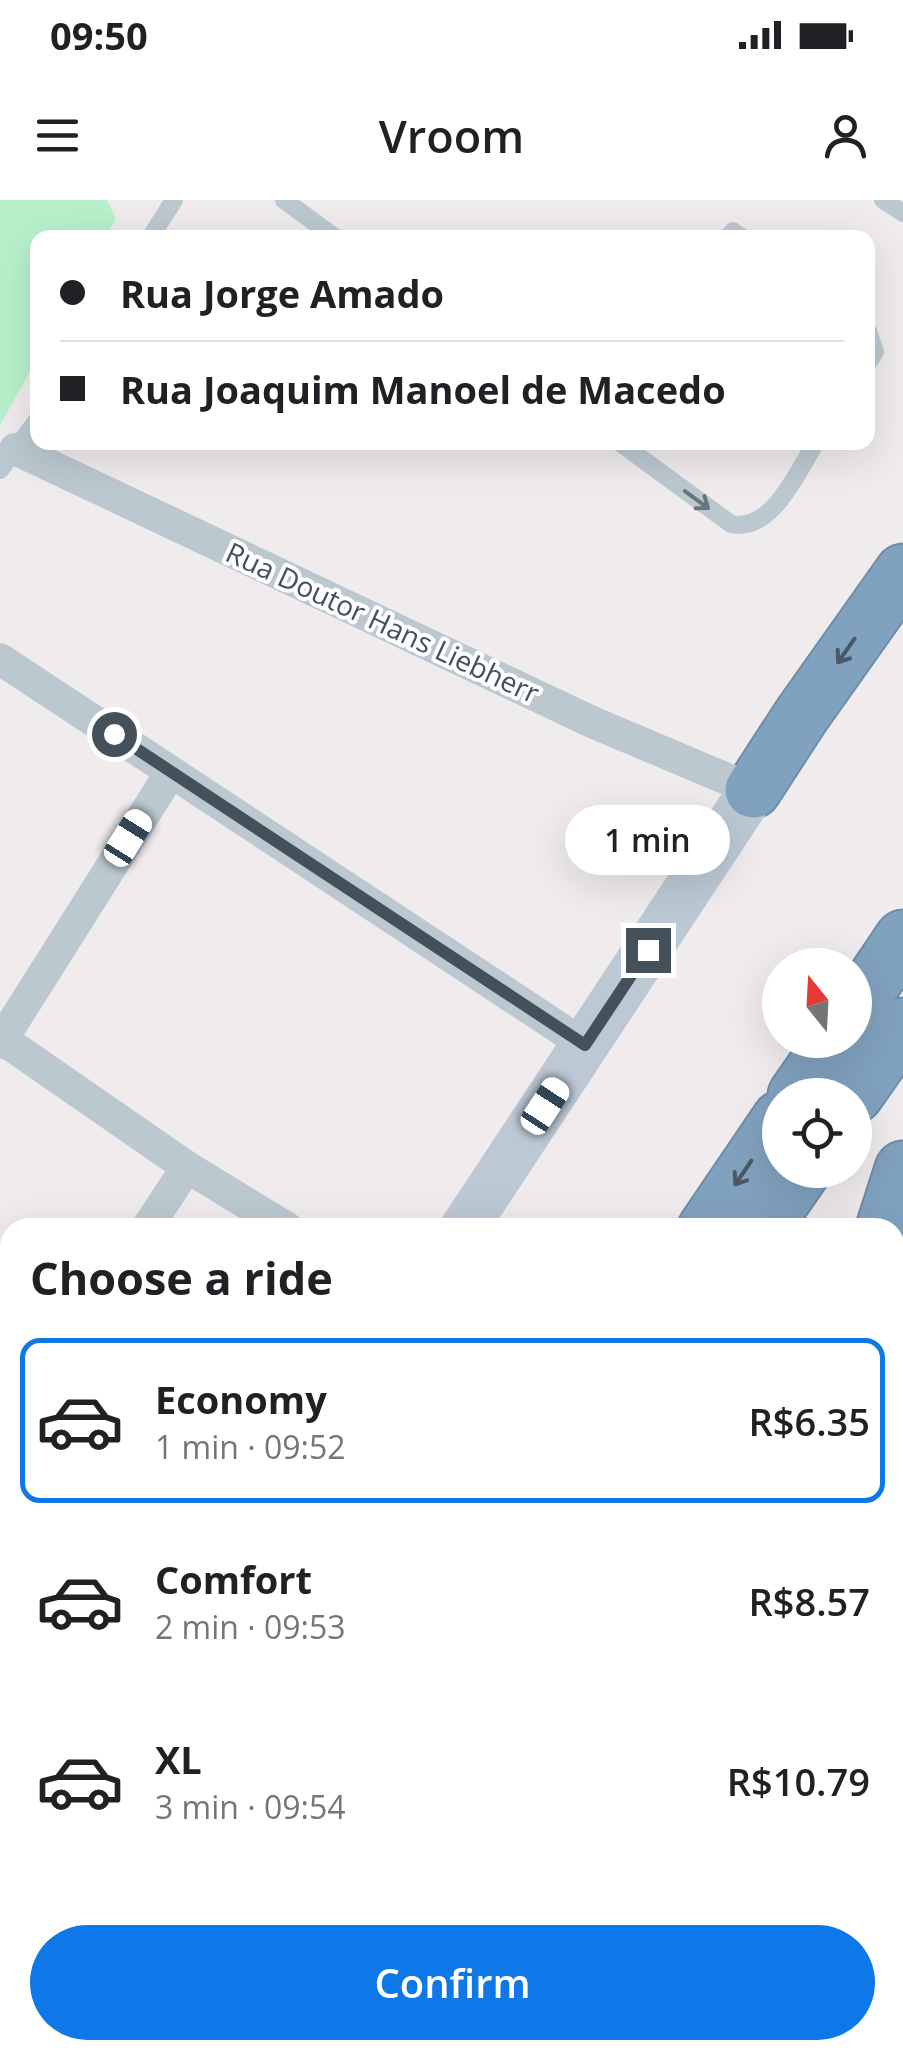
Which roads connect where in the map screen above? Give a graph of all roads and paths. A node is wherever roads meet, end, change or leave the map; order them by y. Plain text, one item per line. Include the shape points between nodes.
1 (174, 200) edge
2 (284, 200) edge
3 (883, 200) edge
4 (903, 214) edge
5 (155, 230) edge
6 (325, 230) edge
7 (30, 430) edge
8 (630, 450) edge
9 (811, 450) edge
10 (8, 459) edge
11 (903, 572) edge
12 (0, 659) edge
13 (171, 772) junction
14 (753, 790) junction
15 (903, 938) edge
16 (872, 984) edge
17 (903, 1026) edge
18 (1, 1041) edge
19 (585, 1045) junction
20 (867, 1078) edge
21 (762, 1146) edge
22 (187, 1167) junction
23 (903, 1169) edge
24 (791, 1188) edge
25 (154, 1218) edge
26 (271, 1218) edge
27 (471, 1218) edge
28 (713, 1218) edge
29 (770, 1218) edge
30 (887, 1218) edge

1 - 5 lane
2 - 6 lane
3 - 4 lane
7 - 10 lane
8 -> 9 lane via 743,527 777,503
10 - 14 street, Rua Doutor Hans Liebherr
11 -> 14 highway
12 - 13 street
13 - 18 street
13 - 19 street
14 - 19 street
15 - 16 highway
17 - 20 highway
18 - 22 street
19 - 27 street
21 -> 28 highway
22 - 25 street
22 - 26 street
23 - 30 highway
24 - 29 highway

